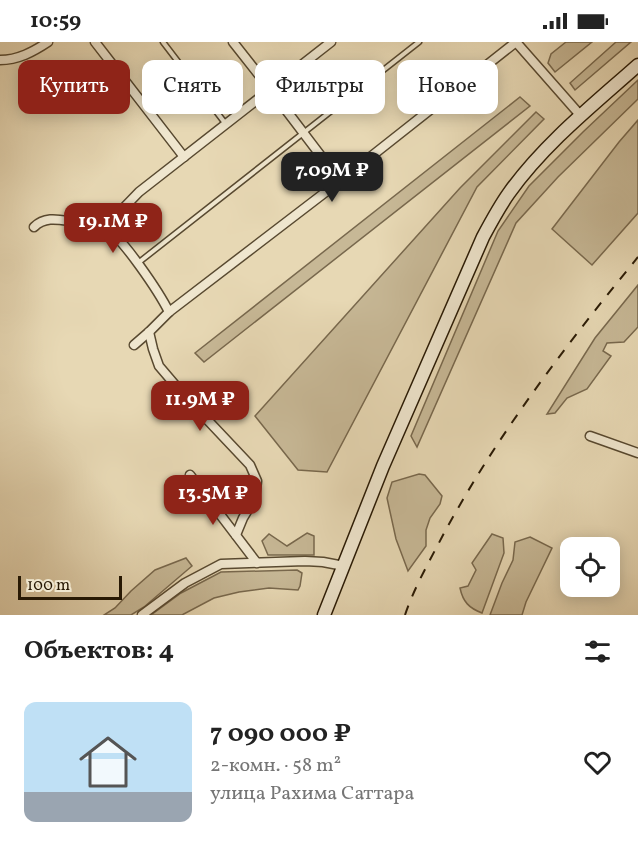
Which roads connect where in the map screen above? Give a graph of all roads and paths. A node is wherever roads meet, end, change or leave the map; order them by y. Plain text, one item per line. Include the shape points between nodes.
1 (48, 42) edge
2 (95, 42) edge
3 (163, 42) edge
4 (233, 42) edge
5 (331, 42) edge
6 (419, 42) edge
7 (516, 42) edge
8 (0, 60) edge
9 (308, 60) edge
10 (638, 65) edge
11 (255, 70) edge
12 (255, 100) edge
13 (289, 114) edge
14 (581, 116) junction
15 (225, 123) junction
16 (303, 132) junction
17 (184, 157) junction
18 (340, 181) junction
19 (34, 227) dead end
20 (106, 228) junction
21 (137, 263) junction
22 (169, 312) junction
23 (149, 332) junction
24 (134, 345) dead end
25 (590, 436) dead end
26 (638, 453) edge
27 (190, 475) dead end
28 (236, 535) junction
29 (257, 563) junction
30 (344, 566) junction
31 (142, 615) edge
32 (324, 615) edge

1 - 8 street via 22,57
2 - 17 street
3 - 15 lane
4 - 11 street
5 - 9 street
6 - 16 lane
7 - 14 street
7 - 18 street
10 - 14 main road
12 - 15 street
13 - 16 street
14 - 30 main road via 528,168 483,237
15 - 17 street
16 - 18 street
16 - 21 lane
17 - 20 street via 139,192
18 - 22 street
19 - 20 street via 38,222 55,219
20 - 21 street
21 - 22 street
22 - 23 street
23 - 24 street
23 - 28 street via 159,366 250,465 257,481 255,498
25 - 26 street
27 - 28 street
28 - 29 street
29 - 30 street via 314,561
29 - 31 street via 221,564 185,583
30 - 32 main road

